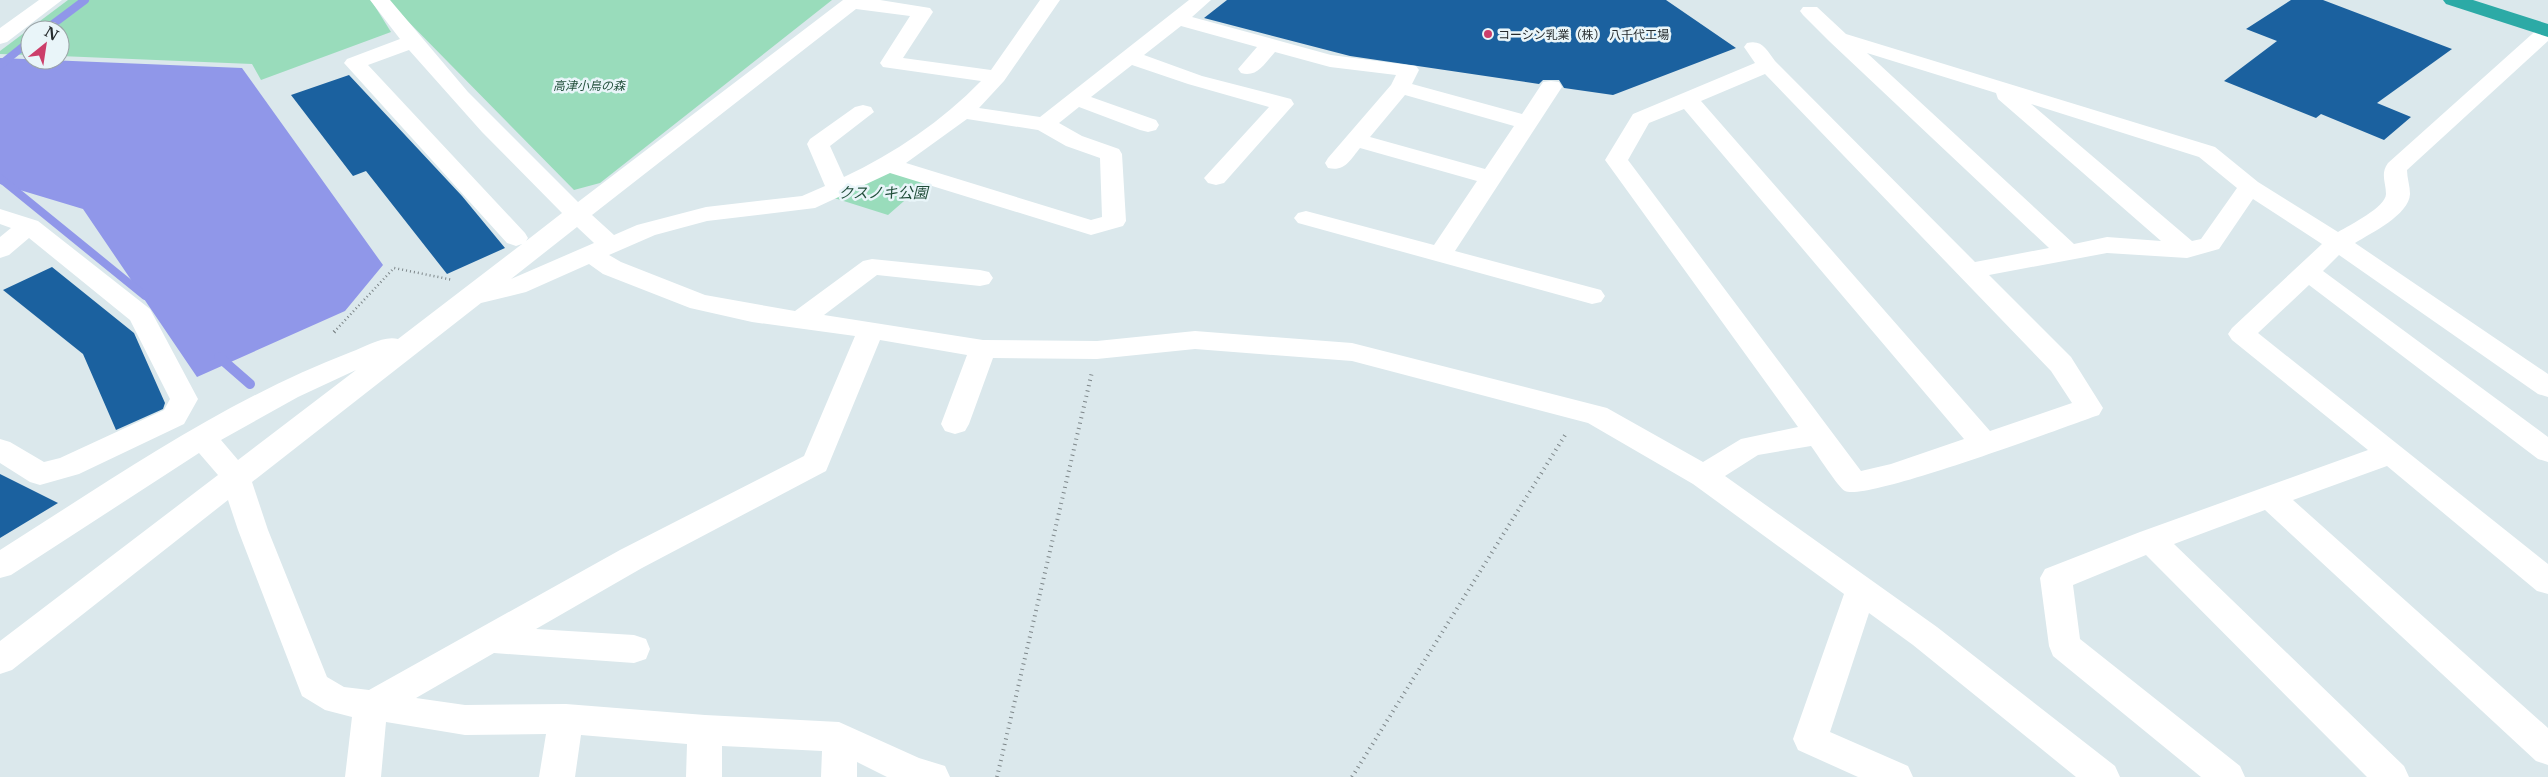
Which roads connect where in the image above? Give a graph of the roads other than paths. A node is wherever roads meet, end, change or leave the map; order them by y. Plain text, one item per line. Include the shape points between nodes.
1 (52, 0) edge
2 (380, 0) edge
3 (1050, 0) edge
4 (1202, 0) edge
5 (2453, 0) edge
6 (854, 1) edge
7 (1810, 12) dead end
8 (1178, 19) junction
9 (2548, 31) edge
10 (1836, 37) junction
11 (0, 38) edge
12 (411, 42) junction
13 (1269, 46) junction
14 (1754, 47) dead end
15 (1130, 57) junction
16 (1768, 65) junction
17 (1248, 69) dead end
18 (996, 76) junction
19 (1998, 86) junction
20 (1400, 87) junction
21 (1551, 87) dead end
22 (1076, 99) junction
23 (1687, 99) junction
24 (863, 112) dead end
25 (963, 112) junction
26 (1528, 123) junction
27 (1044, 124) junction
28 (1148, 125) dead end
29 (1355, 140) junction
30 (1336, 163) dead end
31 (888, 165) junction
32 (1216, 178) dead end
33 (1492, 178) junction
34 (837, 187) junction
35 (2250, 188) junction
36 (577, 214) junction
37 (0, 216) edge
38 (1306, 218) dead end
39 (29, 226) junction
40 (516, 238) dead end
41 (2338, 243) junction
42 (600, 249) junction
43 (0, 250) edge
44 (2187, 250) junction
45 (2068, 252) junction
46 (1440, 254) junction
47 (1969, 271) junction
48 (2307, 271) junction
49 (980, 278) dead end
50 (463, 289) junction
51 (1592, 296) dead end
52 (801, 319) junction
53 (871, 330) junction
54 (416, 338) junction
55 (983, 349) junction
56 (2548, 387) edge
57 (955, 424) dead end
58 (1818, 434) junction
59 (201, 436) junction
60 (1983, 442) junction
61 (0, 449) edge
62 (2548, 452) edge
63 (2391, 453) junction
64 (1703, 476) junction
65 (236, 477) junction
66 (2268, 496) junction
67 (2151, 540) junction
68 (0, 566) edge
69 (2548, 582) edge
70 (1861, 590) junction
71 (488, 639) junction
72 (634, 649) dead end
73 (0, 660) edge
74 (370, 707) junction
75 (566, 719) junction
76 (705, 730) junction
77 (839, 737) junction
78 (2548, 750) edge
79 (363, 777) edge
80 (557, 777) edge
81 (704, 777) edge
82 (839, 777) edge
83 (932, 777) edge
84 (1895, 777) edge
85 (2102, 777) edge
86 (2227, 777) edge
87 (2391, 777) edge

1 - 11 street
2 - 12 street
3 - 18 street
4 - 8 street
5 - 9 highway
6 - 18 street via 923,12 890,63
6 - 36 street
7 - 10 street
8 - 13 street
8 - 15 street
9 - 41 street via 2396,168 2398,194 2394,207
10 - 19 street
10 - 45 street
12 - 36 street
12 - 40 street via 354,63
13 - 17 street
13 - 20 street via 1326,69 1409,70
14 - 16 street
15 - 22 street
15 - 32 street via 1195,80 1283,104
16 - 23 street
16 - 47 street
18 - 25 street
19 - 35 street via 2207,152
19 - 44 street
20 - 26 street
20 - 29 street
21 - 26 street
22 - 27 street
22 - 28 street
23 - 58 street via 1641,119 1616,160
23 - 60 street
24 - 34 street via 818,144
25 - 27 street
25 - 31 street
26 - 33 street
27 - 31 street via 1074,141 1111,154 1114,221 1091,228
29 - 30 street
29 - 33 street
31 - 34 street
33 - 46 street
34 - 42 street via 807,203 706,214 646,230
35 - 41 street
35 - 44 street via 2210,244
36 - 42 street
36 - 50 street
37 - 39 street
38 - 46 street
39 - 43 street
39 - 61 street via 141,315 184,399 174,417 69,466 40,474
41 - 48 street
41 - 56 street
42 - 50 street via 516,286
42 - 52 street via 612,268 699,302
44 - 45 street via 2106,245
45 - 47 street
46 - 51 street
47 - 60 street via 2061,364 2089,408
48 - 62 street
48 - 63 street via 2241,334
49 - 52 street via 872,266
50 - 54 street
52 - 53 street
53 - 55 street
53 - 71 street via 816,463 630,559
54 - 59 street via 347,362
54 - 65 street
55 - 57 street
55 - 64 street via 1098,350 1195,340 1352,352 1597,416
58 - 60 street via 1854,482 1894,474
58 - 64 street via 1750,446
59 - 65 street
59 - 68 street
63 - 66 street
63 - 69 street
64 - 70 street
65 - 73 street
65 - 74 street via 253,530 314,686 337,700
66 - 67 street
66 - 78 street
67 - 86 street via 2056,578 2066,646
67 - 87 street
70 - 84 street via 1810,739
70 - 85 street via 1925,636
71 - 72 street
71 - 74 street
74 - 75 street via 465,720
74 - 79 street
75 - 76 street
75 - 80 street
76 - 77 street
76 - 81 street
77 - 82 street
77 - 83 street via 914,773

